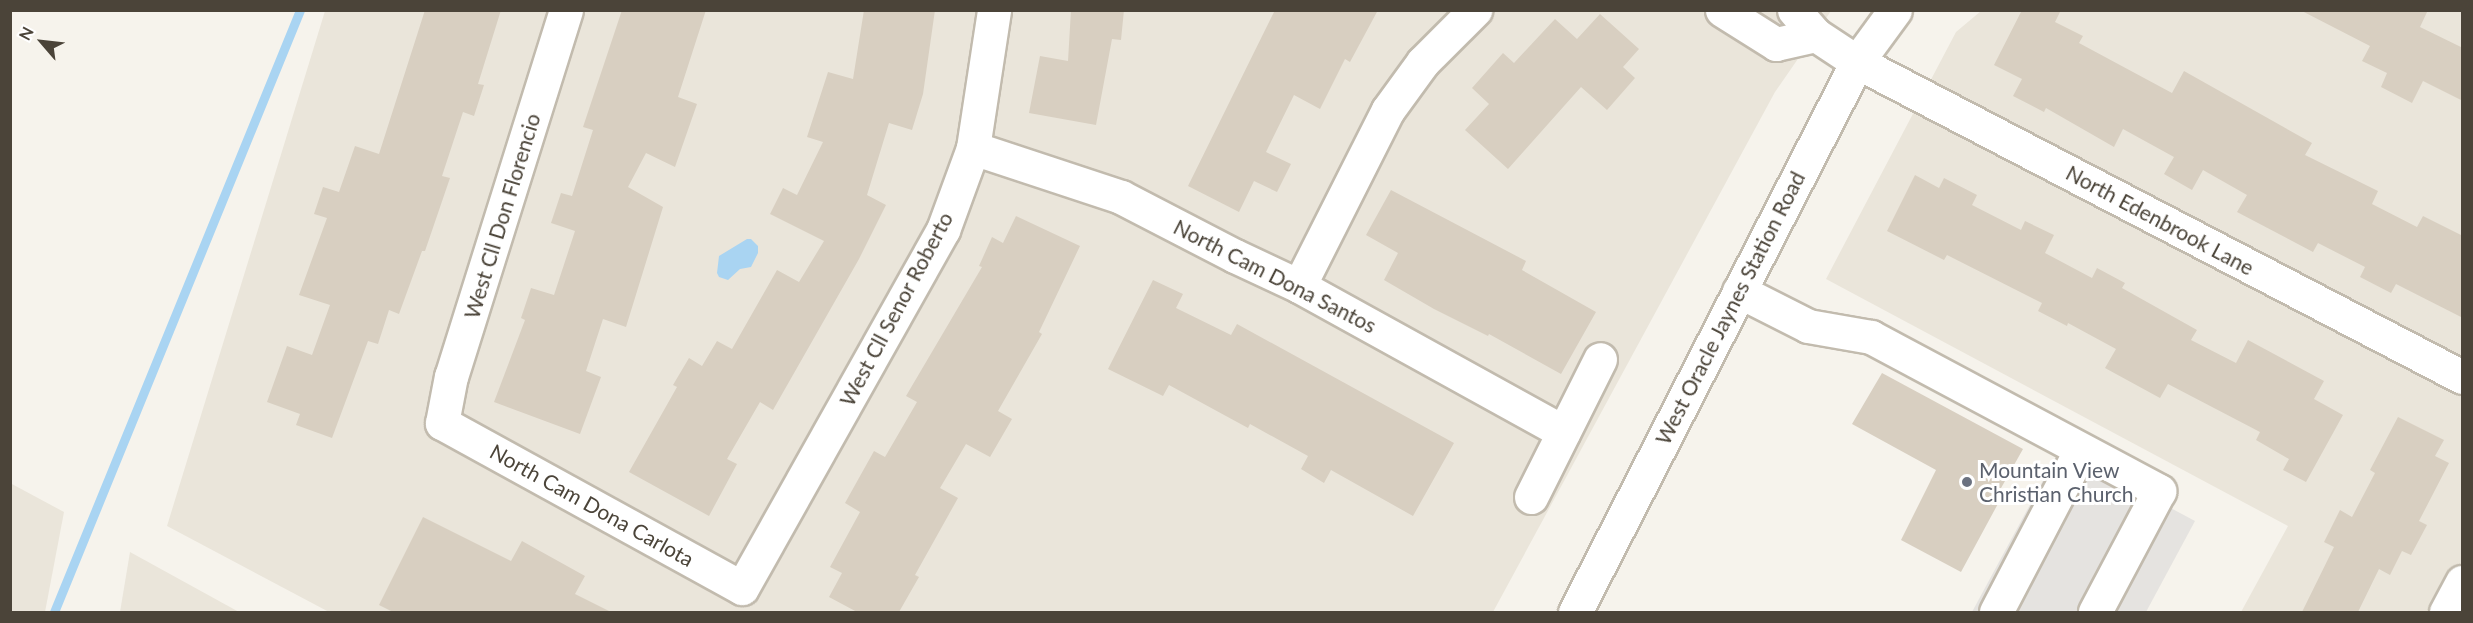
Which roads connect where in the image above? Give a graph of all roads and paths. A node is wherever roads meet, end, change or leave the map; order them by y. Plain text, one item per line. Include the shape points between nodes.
1 (566, 10) edge
2 (994, 10) edge
3 (1476, 10) edge
4 (1722, 10) edge
5 (1794, 10) edge
6 (1895, 10) edge
7 (1816, 35) junction
8 (1857, 62) junction
9 (973, 148) junction
10 (1299, 286) junction
11 (1739, 291) junction
12 (1600, 359) dead end
13 (2463, 378) edge
14 (442, 423) joint
15 (1563, 432) junction
16 (2080, 451) junction
17 (1531, 497) dead end
18 (2463, 582) edge
19 (742, 588) joint
20 (1575, 612) edge
21 (1996, 612) edge
22 (2095, 612) edge
23 (2446, 612) edge

1 - 14 street, West Cll Don Florencio via 451,376
2 - 9 street, West Cll Senor Roberto
3 - 10 street via 1423,62 1388,110
4 - 7 street via 1776,44
5 - 7 street, North Edenbrook Lane
6 - 8 street, West Oracle Jaynes Station Road
7 - 8 street, North Edenbrook Lane
8 - 11 street, West Oracle Jaynes Station Road
8 - 13 street, North Edenbrook Lane
9 - 10 street, North Cam Dona Santos via 1121,197
9 - 19 street, West Cll Senor Roberto via 943,230
10 - 15 street, North Cam Dona Santos
11 - 16 street via 1808,326 1871,337
11 - 20 street, West Oracle Jaynes Station Road
12 - 15 street
14 - 19 street, North Cam Dona Carlota
15 - 17 street
16 - 21 street
16 - 22 street via 2159,491
18 - 23 street

